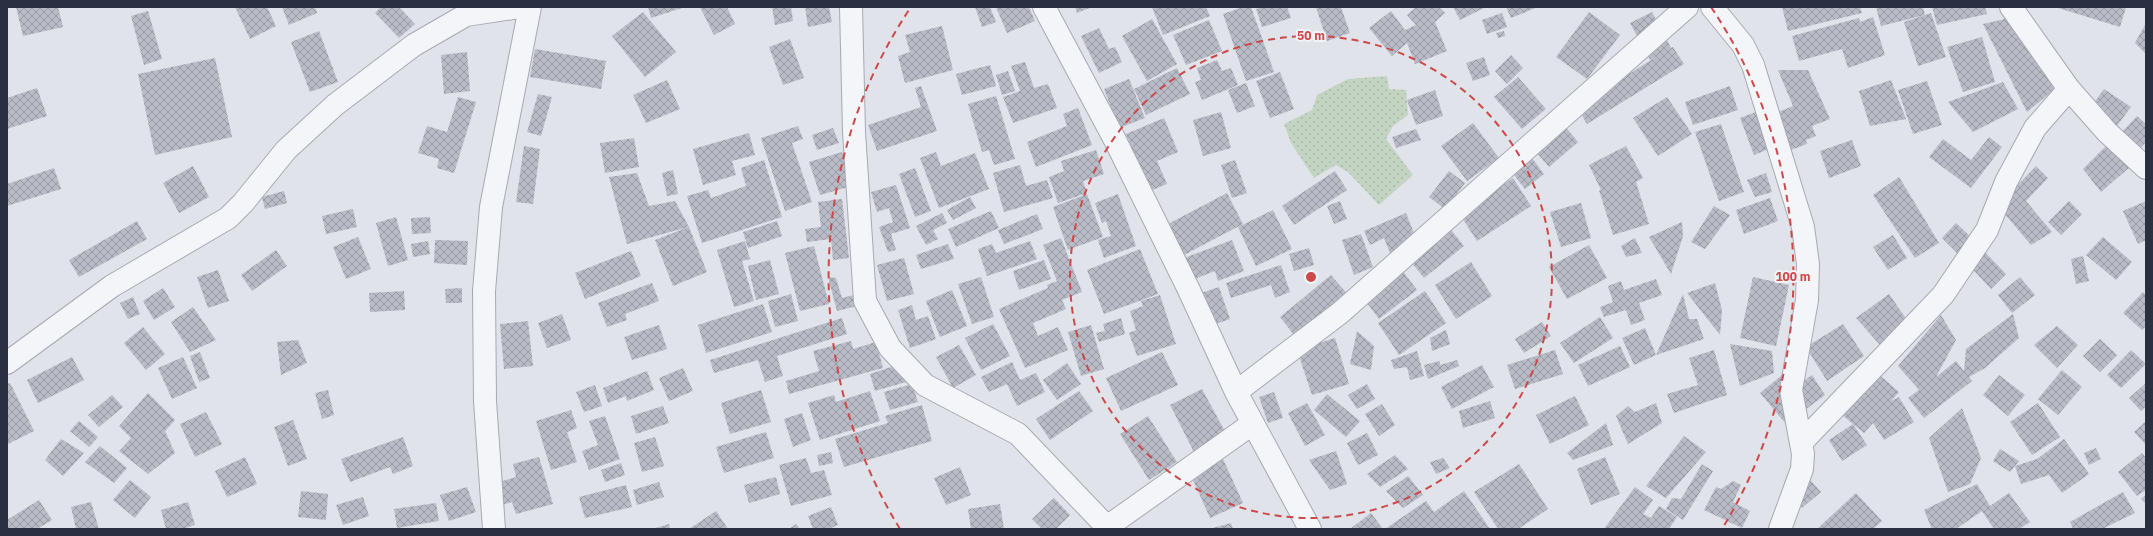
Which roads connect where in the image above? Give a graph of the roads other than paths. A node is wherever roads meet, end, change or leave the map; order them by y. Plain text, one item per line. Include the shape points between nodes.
1 (520, 7) edge
2 (530, 7) edge
3 (851, 7) edge
4 (1044, 7) edge
5 (1687, 7) edge
6 (2011, 7) edge
7 (1717, 8) edge
8 (2069, 89) junction
9 (2146, 168) edge
10 (7, 363) edge
11 (1236, 392) junction
12 (1252, 424) junction
13 (1801, 443) junction
14 (1106, 528) edge
15 (494, 529) edge
16 (1310, 529) edge
17 (1780, 529) edge

1 - 10 street via 466,15 414,45 318,120 286,150 228,218 112,286
2 - 15 street via 491,208 484,291 485,401
3 - 14 street via 854,132 865,301 890,348 925,385 1018,434
4 - 11 street via 1115,140
5 - 11 street via 1340,313
6 - 8 street
7 - 13 street via 1743,45 1753,66 1803,228 1808,264 1807,300 1791,390
8 - 9 street via 2107,132
8 - 13 street via 2035,128 2006,182 1987,230 1943,295
11 - 12 street
12 - 14 street
12 - 16 street
13 - 17 street via 1802,469

